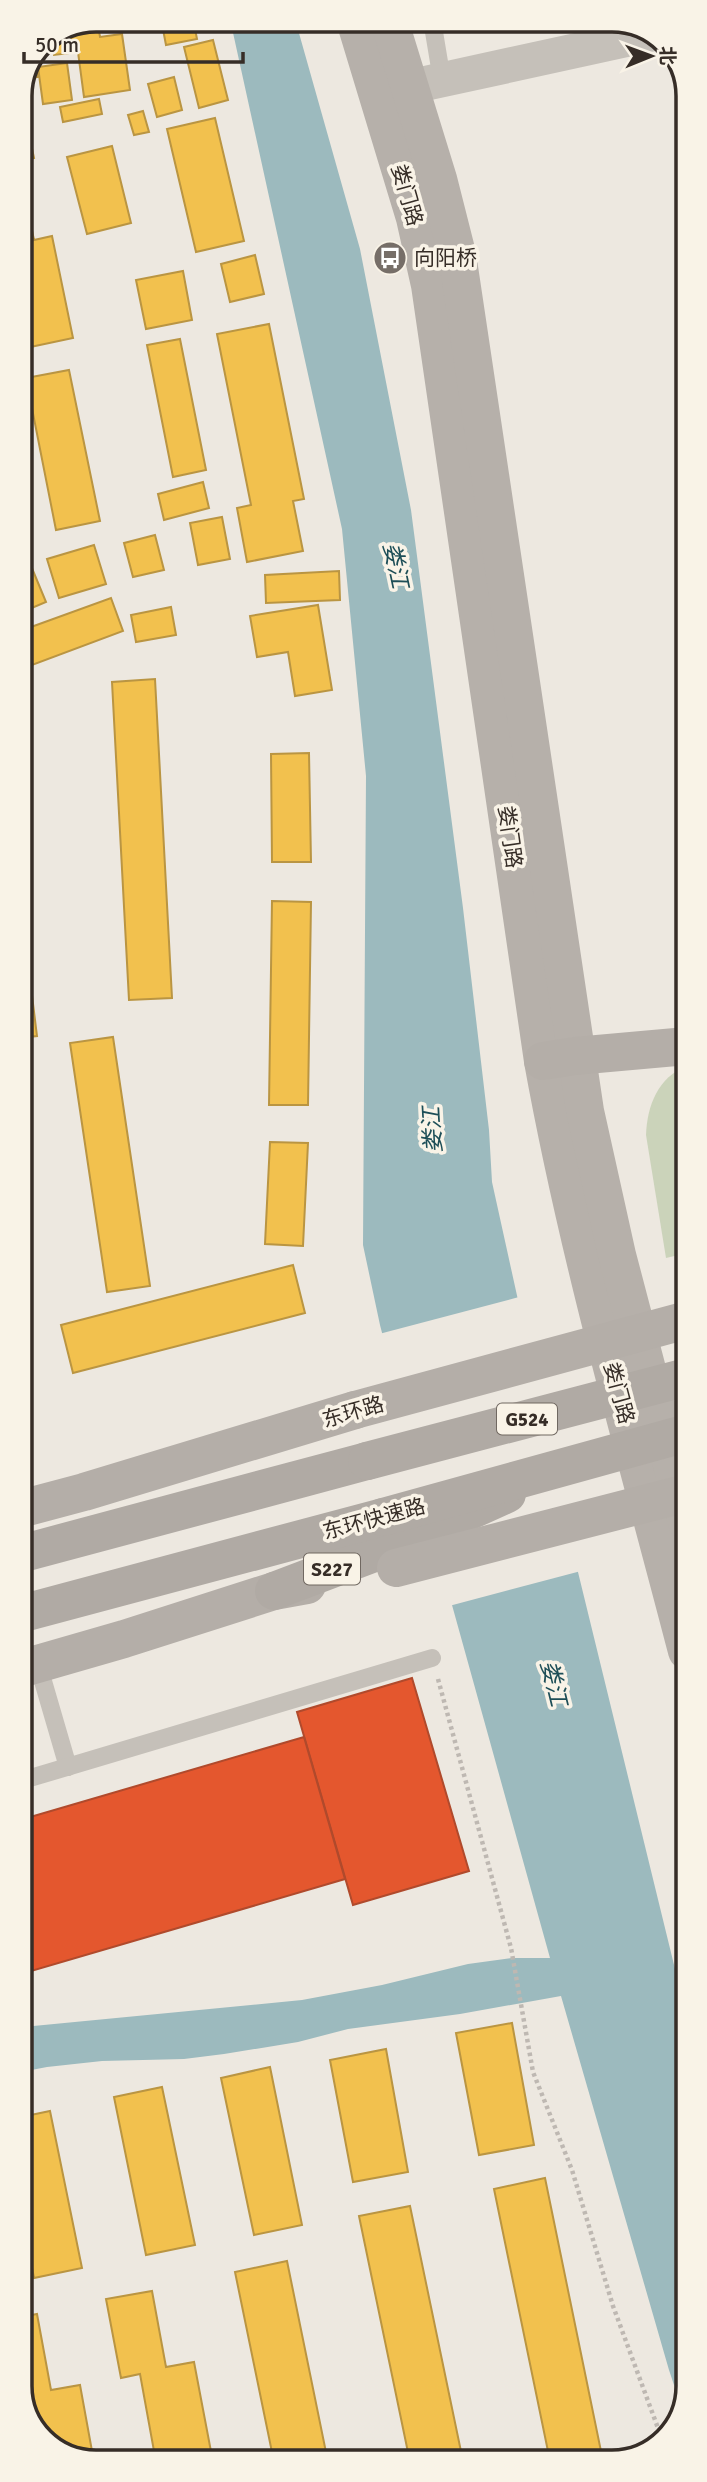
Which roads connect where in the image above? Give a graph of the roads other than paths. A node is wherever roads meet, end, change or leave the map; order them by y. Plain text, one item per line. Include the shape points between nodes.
1 (365, 32) edge
2 (393, 32) edge
3 (428, 32) edge
4 (638, 37) edge
5 (410, 88) junction
6 (676, 1047) edge
7 (559, 1058) junction
8 (676, 1323) edge
9 (676, 1380) edge
10 (676, 1436) edge
11 (676, 1480) edge
12 (676, 1495) edge
13 (32, 1506) edge
14 (390, 1544) junction
15 (32, 1551) edge
16 (676, 1609) edge
17 (32, 1612) edge
18 (432, 1658) road end
19 (32, 1666) edge
20 (32, 1675) edge
21 (68, 1767) junction
22 (32, 1778) edge

1 - 5 main road, 娄门路
2 - 5 main road, 娄门路
3 - 5 lane
4 - 5 street
5 - 7 main road, 娄门路 via 415,218
6 - 7 main road
7 - 11 main road, 娄门路 via 599,1183
7 - 16 main road, 娄门路 via 577,1230
8 - 13 main road, 东环路, bridge via 355,1410
9 - 15 highway, G524, bridge
10 - 14 highway, 东环快速路, bridge via 576,1463
12 - 14 main road, bridge
14 - 17 highway, 东环快速路
14 - 19 main road via 274,1591
18 - 21 lane
20 - 21 lane
21 - 22 lane

